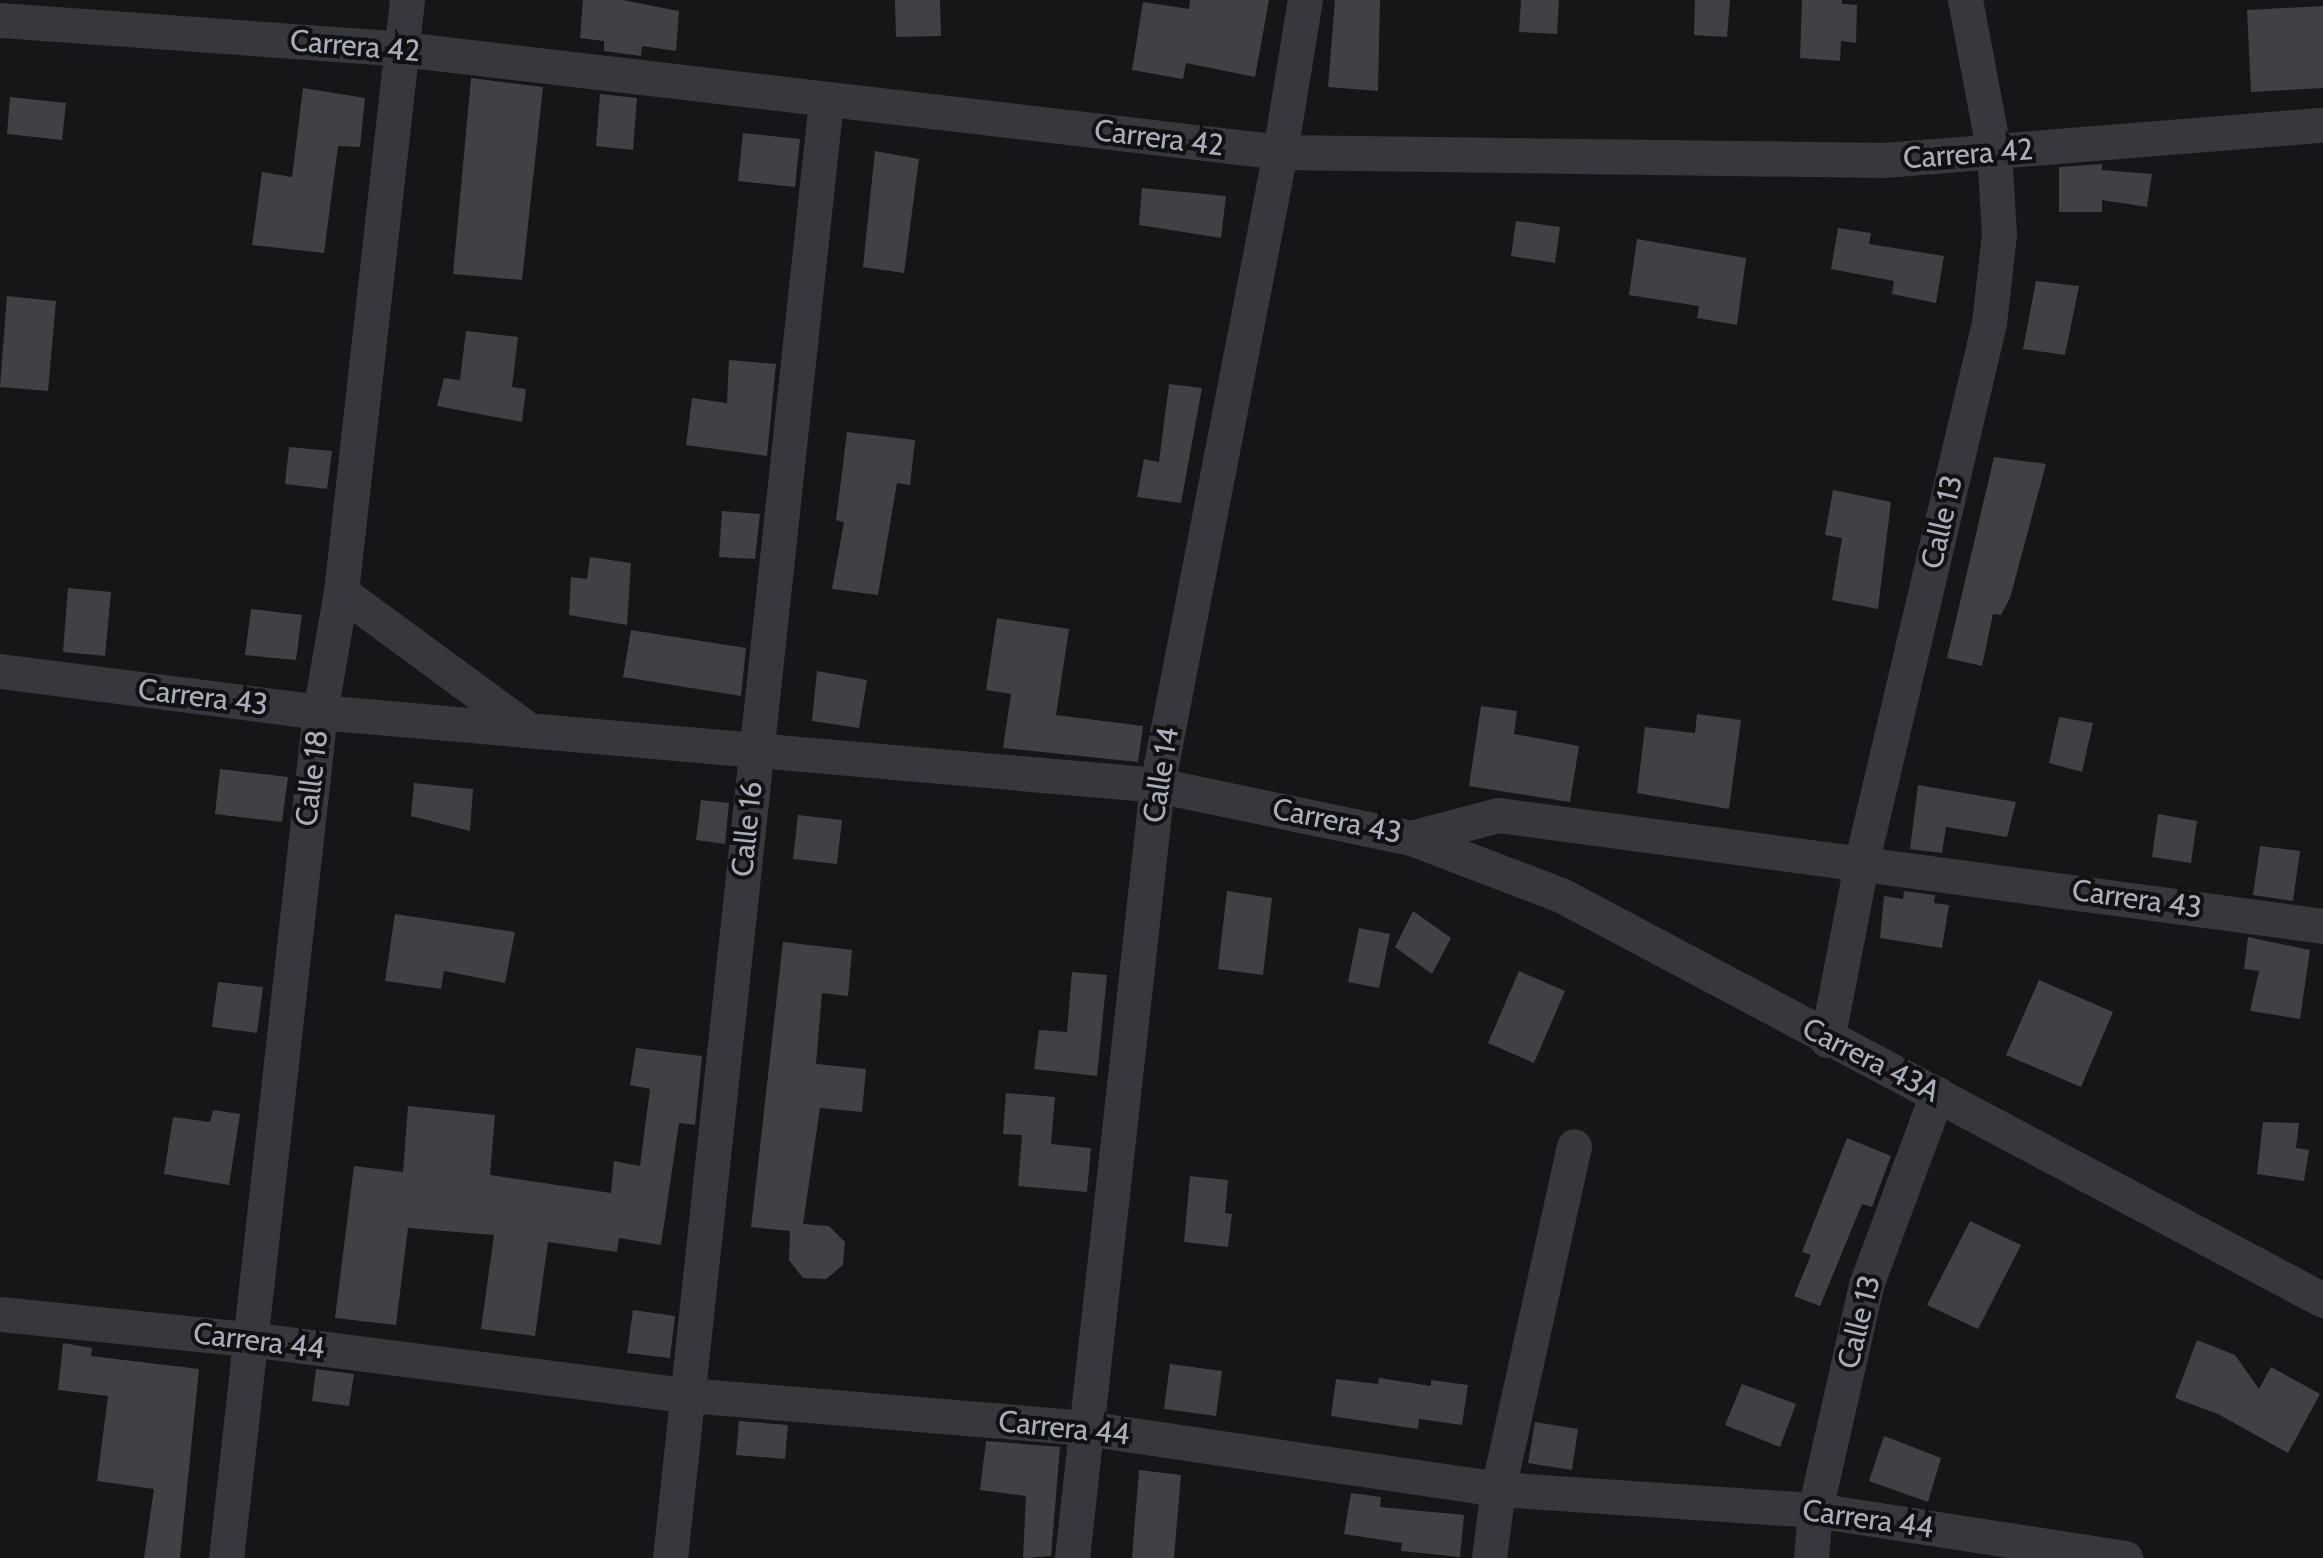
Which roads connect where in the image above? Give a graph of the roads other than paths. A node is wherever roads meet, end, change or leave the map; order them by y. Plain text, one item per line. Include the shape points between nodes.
1 (407, 0) edge
2 (1305, 0) edge
3 (1954, 0) edge
4 (1965, 0) edge
5 (0, 20) edge
6 (402, 48) junction
7 (826, 100) junction
8 (2323, 125) edge
9 (1280, 152) junction
10 (1994, 153) junction
11 (341, 592) junction
12 (0, 670) edge
13 (320, 712) junction
14 (526, 727) junction
15 (756, 748) junction
16 (1156, 786) junction
17 (1411, 838) junction
18 (1862, 860) junction
19 (2323, 926) edge
20 (1827, 1040) junction
21 (1937, 1094) junction
22 (1574, 1146) dead end
23 (2323, 1300) edge
24 (0, 1314) edge
25 (248, 1339) junction
26 (686, 1395) junction
27 (1085, 1428) junction
28 (1498, 1489) junction
29 (1814, 1510) junction
30 (226, 1558) edge
31 (670, 1558) edge
32 (1072, 1558) edge
33 (1489, 1558) edge
34 (1810, 1558) edge
35 (2126, 1558) edge

1 - 6 street, Calle 18
2 - 9 street, Calle 14
3 - 4 street
4 - 10 street, Calle 13
5 - 6 street, Carrera 42
6 - 7 street, Carrera 42
6 - 11 street, Calle 18
7 - 9 street, Carrera 42
7 - 15 street, Calle 16
8 - 10 street, Carrera 42
9 - 10 street, Carrera 42 via 1884,160
9 - 16 street, Calle 14
10 - 18 street, Calle 13 via 1999,234 1989,323
11 - 13 street, Calle 18
11 - 14 street
12 - 13 street, Carrera 43
13 - 14 street, Carrera 43
13 - 25 street, Calle 18
14 - 15 street, Carrera 43
15 - 16 street, Carrera 43
15 - 26 street, Calle 16
16 - 17 street, Carrera 43
16 - 27 street, Calle 14
17 - 18 street, Carrera 43 via 1498,814
17 - 20 street, Carrera 43A via 1562,896
18 - 19 street, Carrera 43
18 - 20 street, Calle 13
20 - 21 street, Carrera 43A
21 - 23 street, Carrera 43A
21 - 29 street, Calle 13 via 1866,1284
22 - 28 street
24 - 25 street, Carrera 44
25 - 26 street, Carrera 44
25 - 30 street, Calle 18
26 - 27 street, Carrera 44
26 - 31 street, Calle 16
27 - 28 street, Carrera 44
27 - 32 street, Calle 14
28 - 29 street, Carrera 44
28 - 33 street
29 - 34 street, Calle 13
29 - 35 street, Carrera 44

